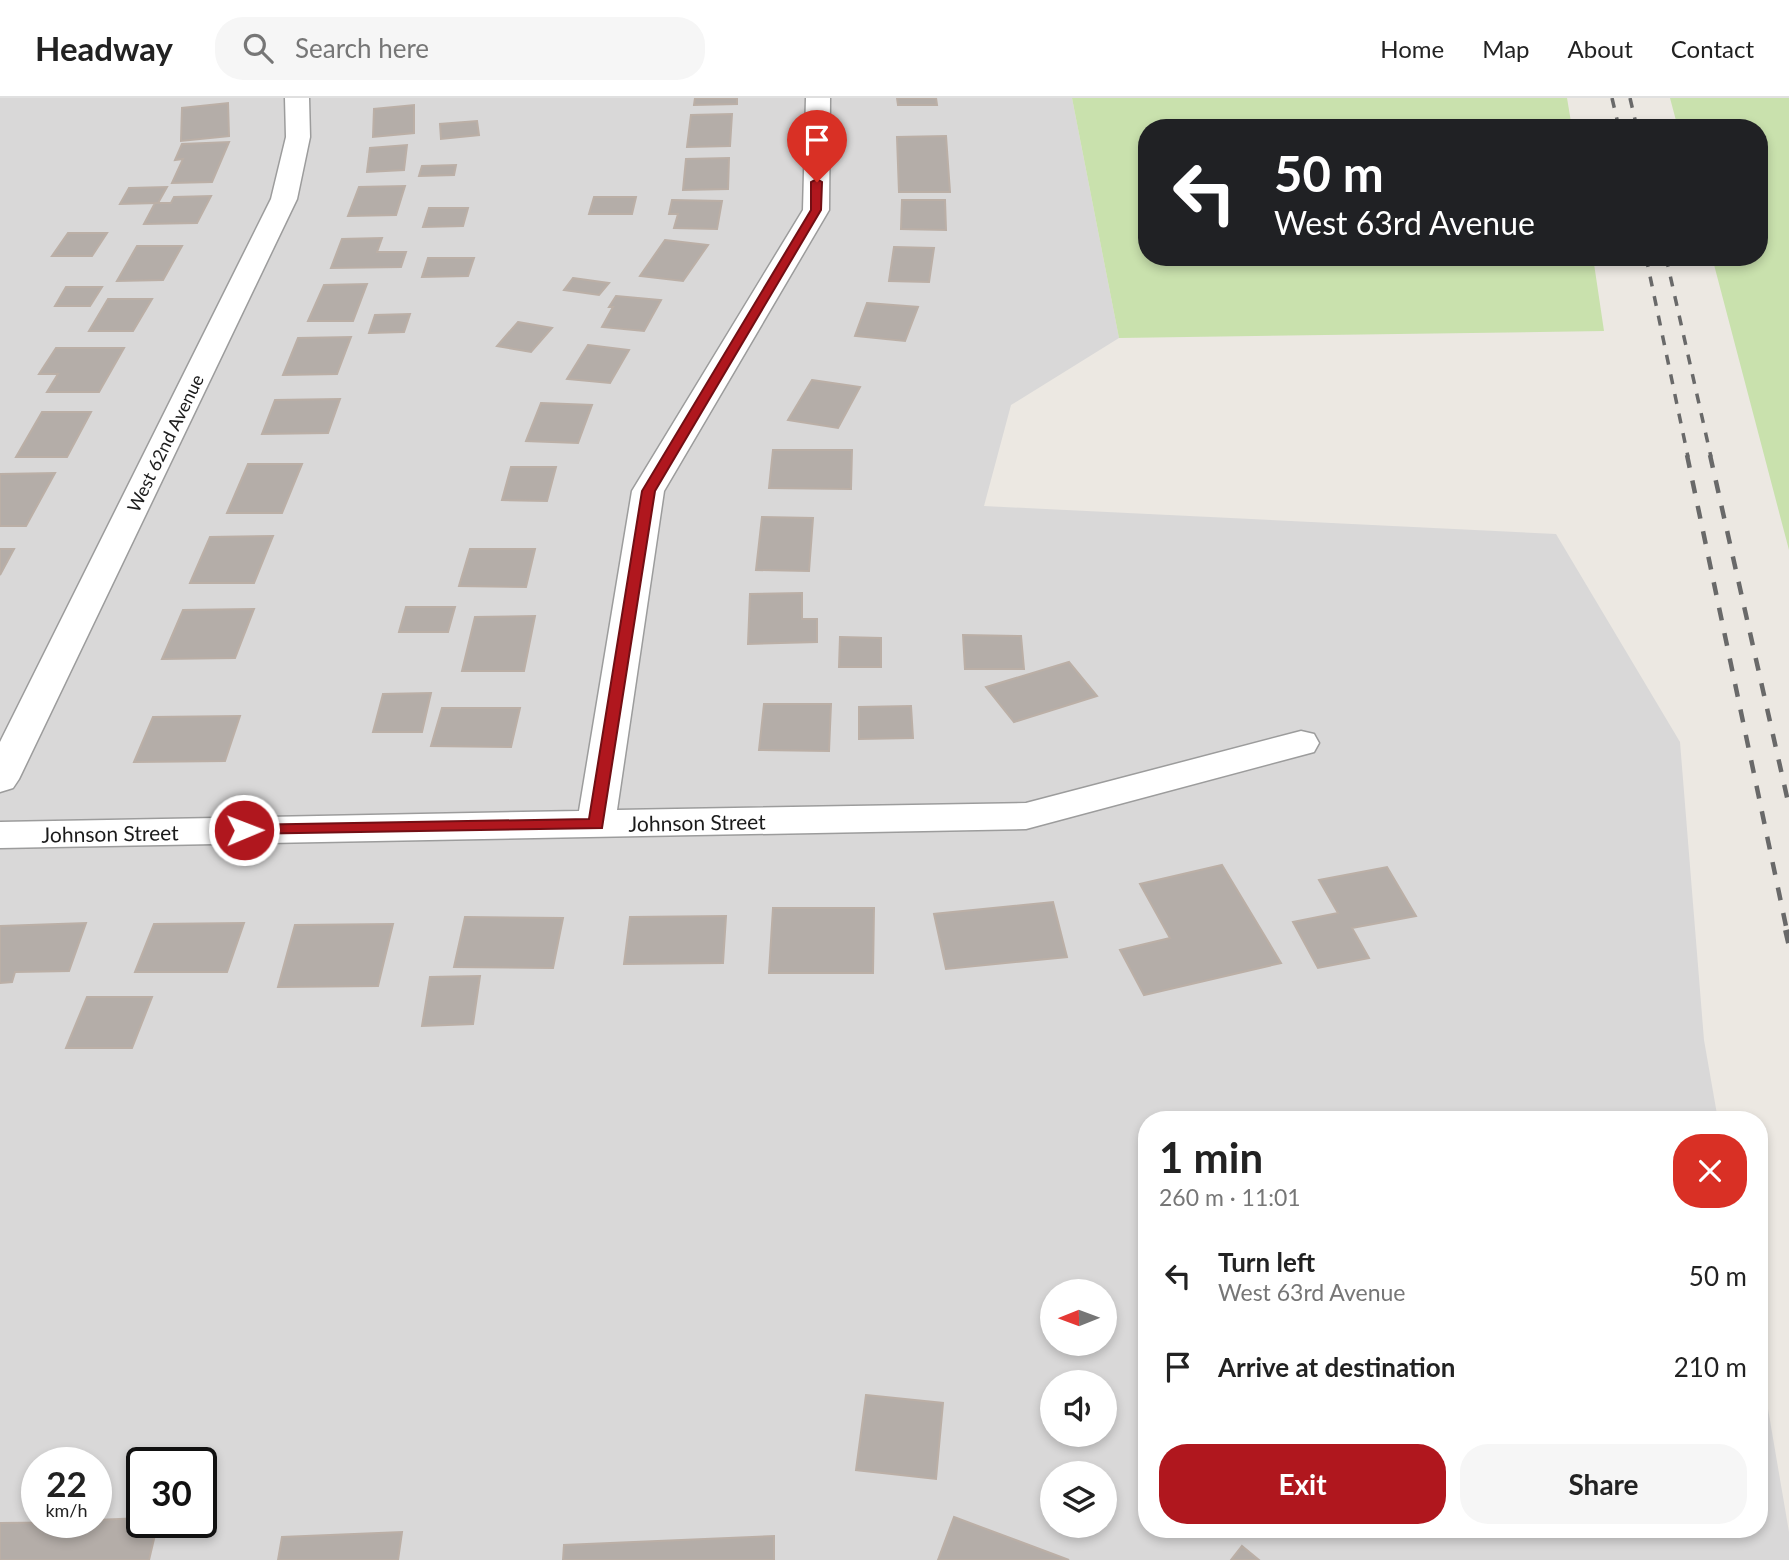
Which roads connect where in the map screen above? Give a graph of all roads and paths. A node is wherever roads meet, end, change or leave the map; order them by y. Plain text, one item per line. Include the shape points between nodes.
1 (297, 98) edge
2 (818, 98) edge
3 (1301, 743) dead end
4 (0, 779) edge
5 (596, 824) junction
6 (0, 835) edge

1 - 4 street, West 62nd Avenue via 298,137 284,199
2 - 5 street via 816,210 648,491
3 - 5 street, Johnson Street via 1027,816
5 - 6 street, Johnson Street

